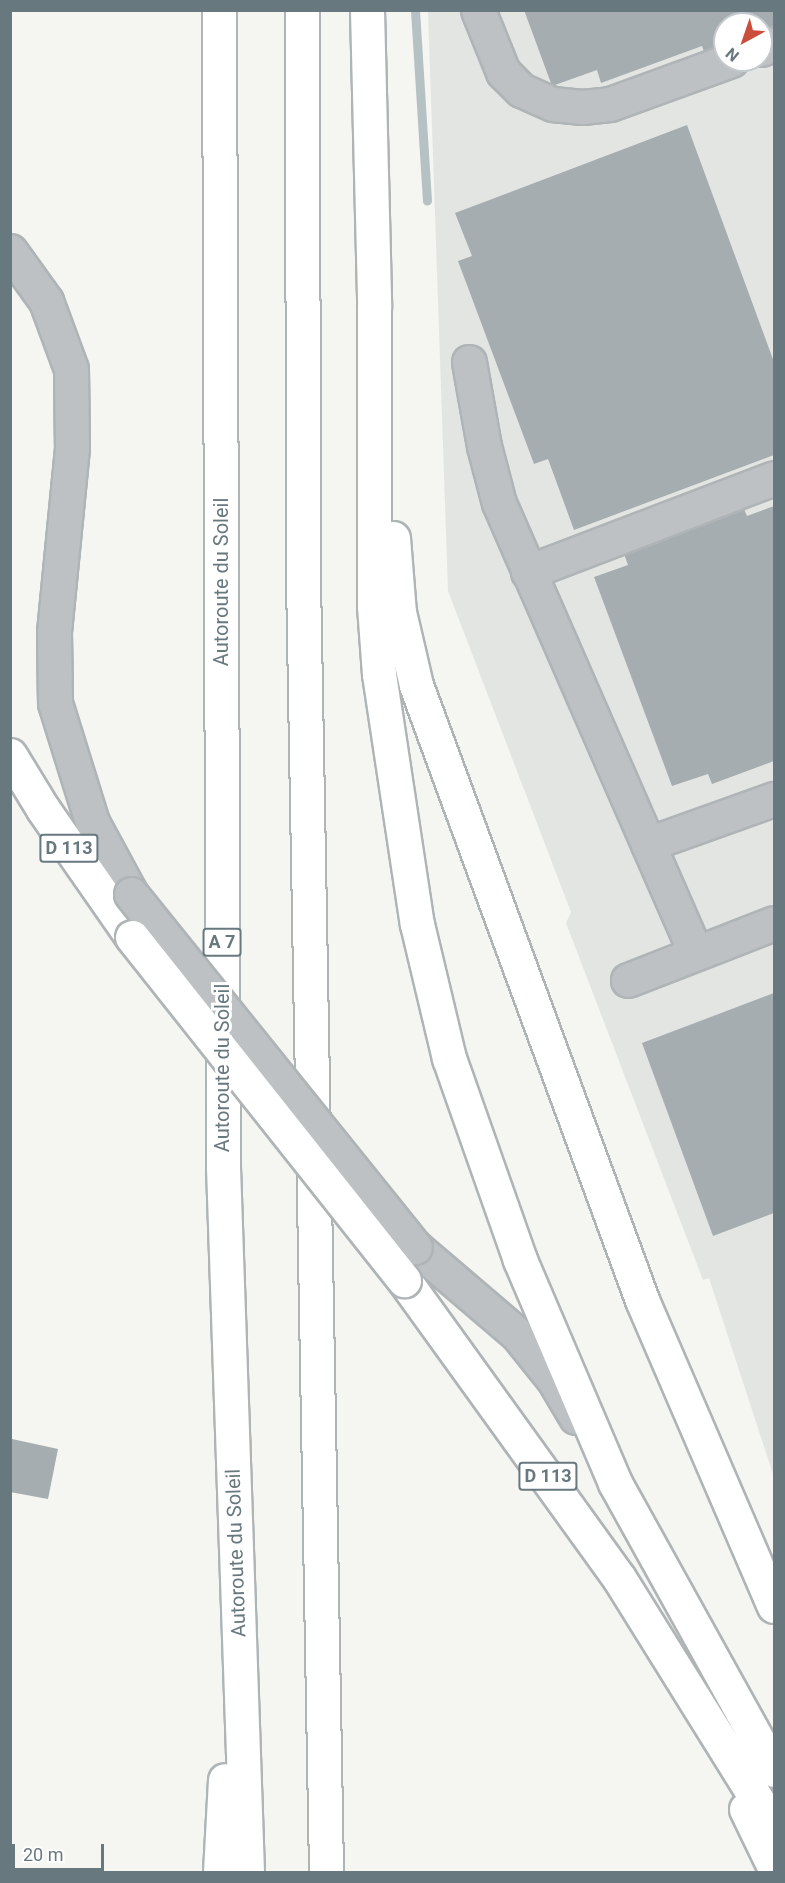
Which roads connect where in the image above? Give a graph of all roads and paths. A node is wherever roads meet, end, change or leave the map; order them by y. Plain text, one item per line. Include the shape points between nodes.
1 (219, 10) edge
2 (302, 10) edge
3 (367, 10) edge
4 (478, 10) edge
5 (713, 67) edge
6 (10, 251) edge
7 (374, 307) junction
8 (470, 362) dead end
9 (774, 478) edge
10 (528, 572) junction
11 (10, 755) edge
12 (774, 799) edge
13 (648, 844) junction
14 (774, 923) edge
15 (696, 953) junction
16 (628, 980) dead end
17 (615, 1483) junction
18 (236, 1566) junction
19 (774, 1606) edge
20 (682, 1678) junction
21 (774, 1770) edge
22 (774, 1827) edge
23 (774, 1867) edge
24 (220, 1872) edge
25 (247, 1872) edge
26 (326, 1872) edge

1 - 18 main road, Autoroute du Soleil / A 7 via 223,1167
2 - 26 main road via 303,591
3 - 7 main road
4 - 5 street via 503,72 521,90 553,104 610,104
6 - 17 street, bridge via 46,300 71,369 72,448 54,632 55,702 92,822 131,894 415,1247 532,1351
7 - 17 main road via 374,606 379,674 417,924 449,1058 474,1134 559,1357
7 - 19 main road via 399,612 416,685 642,1300
8 - 10 street via 484,446 499,503
9 - 10 street
10 - 13 street
11 - 20 main road, D 113, bridge via 132,937 404,1280 560,1492
12 - 13 street
13 - 15 street
14 - 15 street
15 - 16 street
17 - 21 main road
18 - 24 main road
18 - 25 main road, Autoroute du Soleil / A 7
20 - 22 main road, D 113
20 - 23 main road

